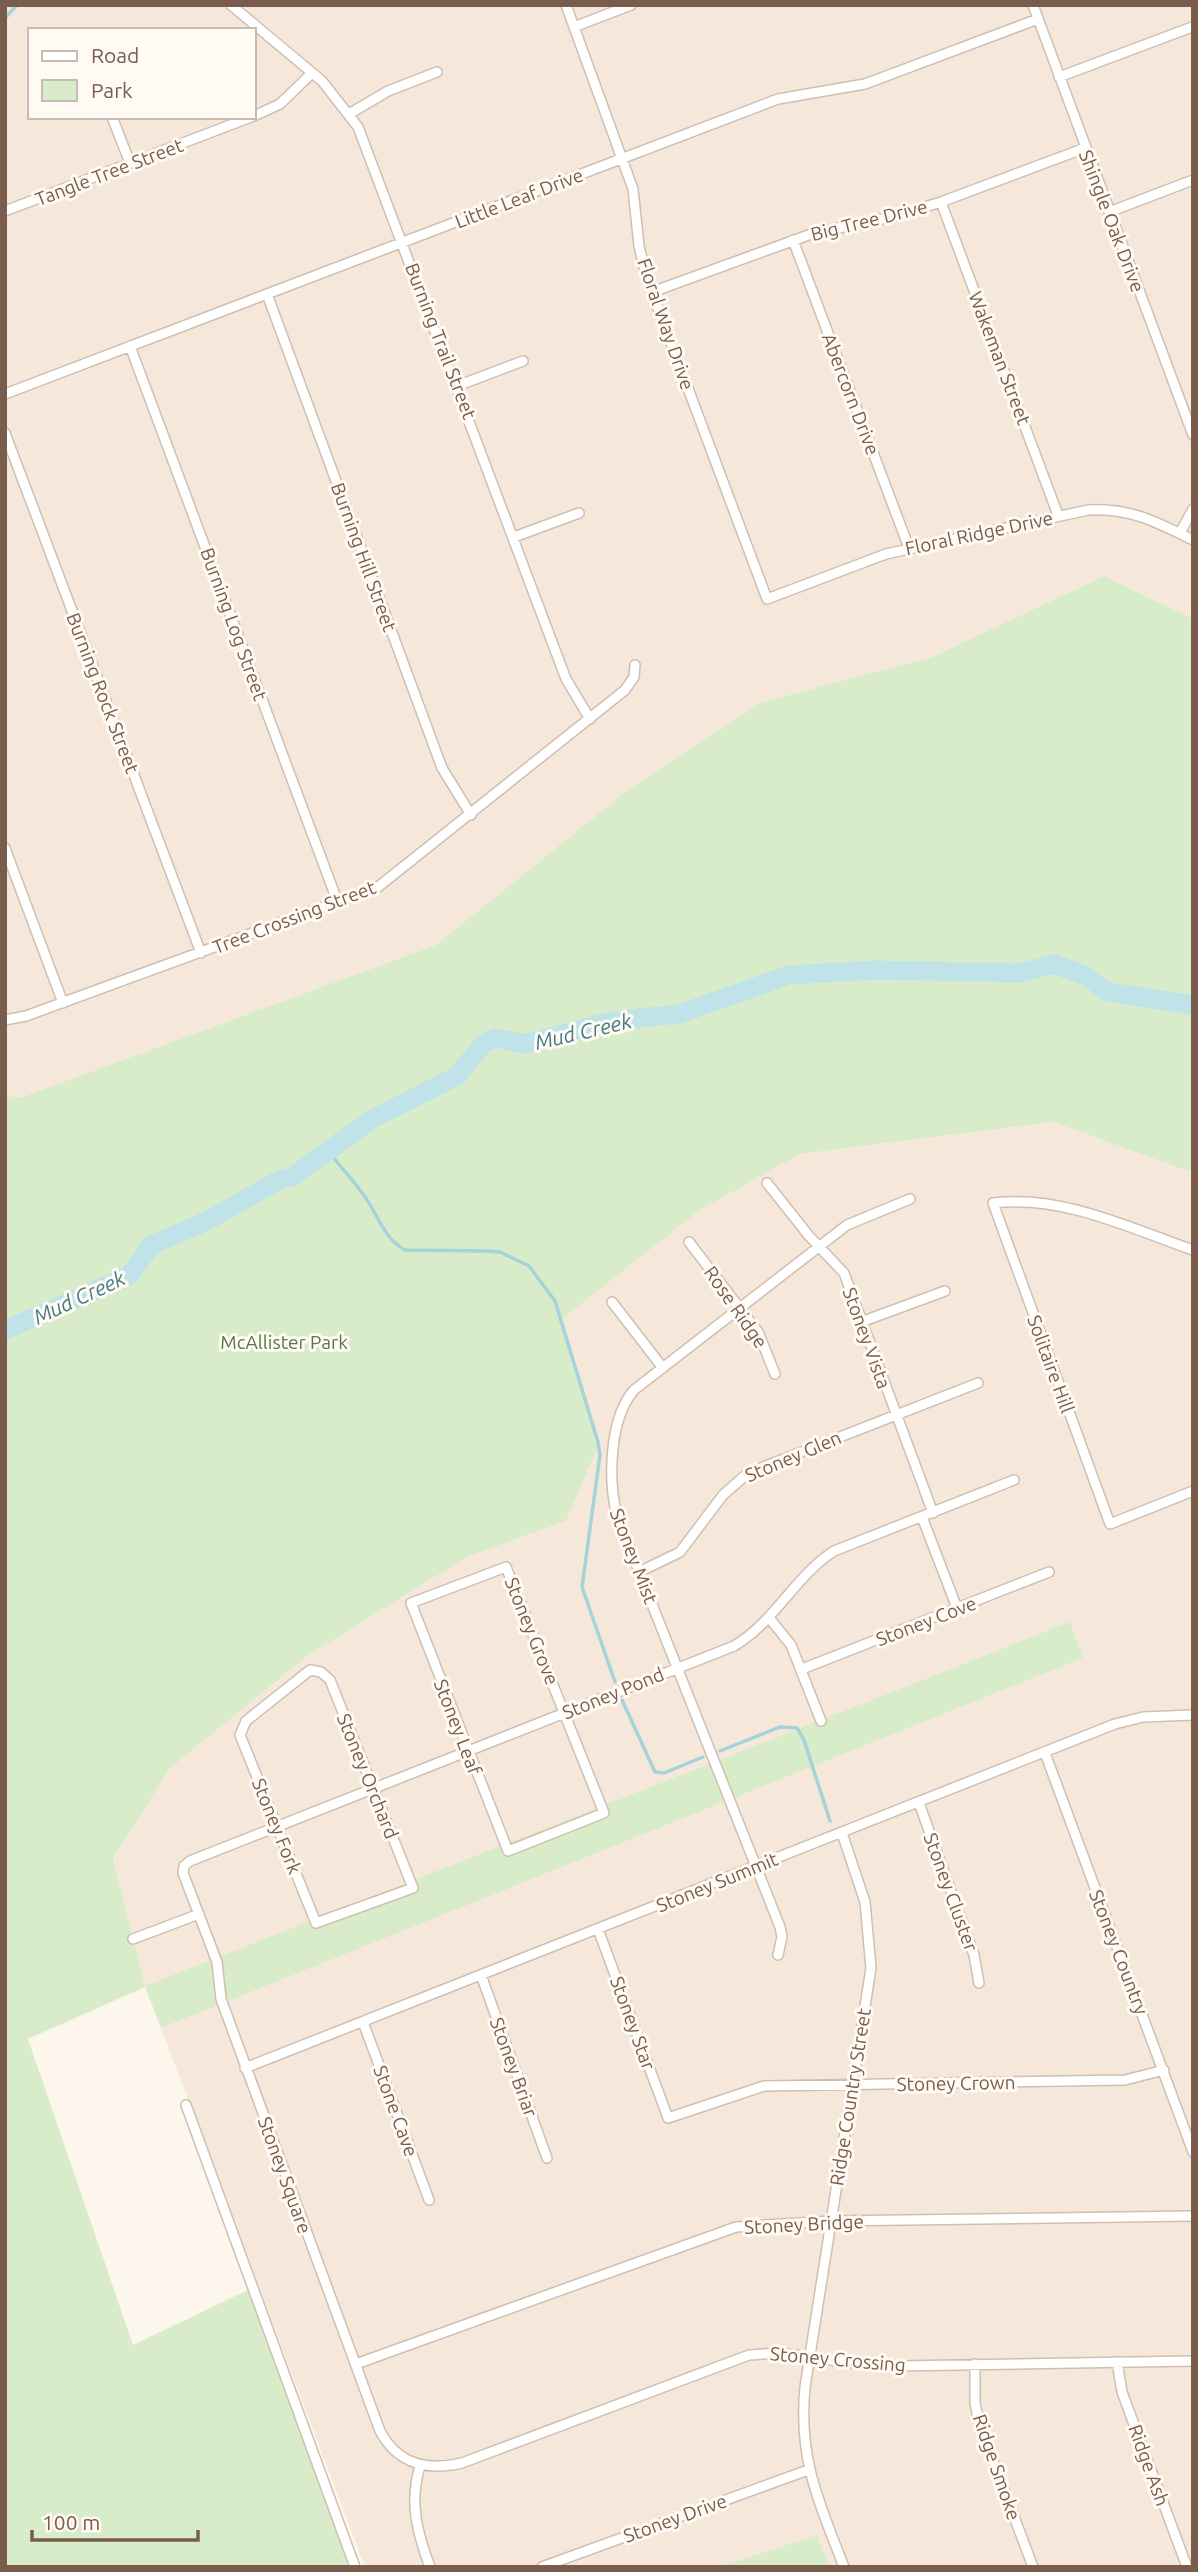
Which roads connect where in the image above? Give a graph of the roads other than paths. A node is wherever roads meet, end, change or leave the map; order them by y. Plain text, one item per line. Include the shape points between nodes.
1 (231, 5) edge
2 (566, 5) edge
3 (631, 5) edge
4 (1033, 5) edge
5 (1038, 19) junction
6 (574, 26) junction
7 (1192, 27) edge
8 (437, 72) dead end
9 (312, 73) junction
10 (1059, 77) junction
11 (349, 114) junction
12 (256, 116) edge
13 (113, 119) edge
14 (248, 119) edge
15 (1085, 148) junction
16 (623, 158) junction
17 (130, 163) junction
18 (1193, 180) edge
19 (941, 202) junction
20 (5, 211) edge
21 (1109, 212) junction
22 (793, 240) junction
23 (403, 242) junction
24 (652, 292) junction
25 (267, 294) junction
26 (130, 346) junction
27 (523, 361) dead end
28 (457, 386) junction
29 (5, 394) edge
30 (5, 433) edge
31 (1193, 435) edge
32 (1193, 509) edge
33 (579, 513) dead end
34 (1058, 515) junction
35 (1180, 533) junction
36 (514, 537) junction
37 (1193, 540) edge
38 (909, 548) junction
39 (768, 599) joint
40 (635, 665) dead end
41 (590, 719) junction
42 (471, 815) junction
43 (5, 848) edge
44 (338, 903) junction
45 (201, 953) junction
46 (63, 1003) junction
47 (5, 1020) edge
48 (767, 1182) dead end
49 (910, 1199) dead end
50 (690, 1242) dead end
51 (820, 1247) junction
52 (1193, 1250) edge
53 (945, 1291) dead end
54 (612, 1301) dead end
55 (740, 1307) junction
56 (861, 1322) junction
57 (663, 1368) junction
58 (775, 1374) dead end
59 (978, 1383) dead end
60 (896, 1414) junction
61 (1014, 1480) dead end
62 (1193, 1492) edge
63 (933, 1513) junction
64 (922, 1517) junction
65 (1049, 1572) dead end
66 (639, 1573) junction
67 (411, 1603) joint
68 (957, 1608) junction
69 (770, 1619) junction
70 (677, 1668) junction
71 (802, 1669) junction
72 (564, 1712) junction
73 (1193, 1715) edge
74 (821, 1721) dead end
75 (240, 1728) joint
76 (467, 1750) junction
77 (1045, 1753) junction
78 (371, 1787) junction
79 (919, 1802) junction
80 (276, 1825) junction
81 (842, 1833) junction
82 (508, 1851) joint
83 (184, 1866) joint
84 (756, 1867) junction
85 (199, 1914) junction
86 (316, 1923) joint
87 (598, 1929) junction
88 (133, 1939) dead end
89 (778, 1955) dead end
90 (481, 1975) junction
91 (979, 1983) dead end
92 (363, 2022) junction
93 (245, 2068) junction
94 (1164, 2070) junction
95 (852, 2085) junction
96 (186, 2105) dead end
97 (668, 2118) joint
98 (1193, 2152) edge
99 (547, 2158) dead end
100 (429, 2200) dead end
101 (1193, 2216) edge
102 (831, 2221) junction
103 (809, 2357) junction
104 (1193, 2361) edge
105 (1117, 2362) junction
106 (356, 2364) junction
107 (975, 2364) junction
108 (420, 2466) junction
109 (808, 2470) junction
110 (355, 2567) edge
111 (430, 2567) edge
112 (542, 2567) edge
113 (844, 2567) edge
114 (1033, 2567) edge
115 (1186, 2567) edge

1 - 9 street, Burning Trail Street
2 - 6 street, Floral Way Drive
3 - 6 street
4 - 5 street, Shingle Oak Drive
5 - 10 street, Shingle Oak Drive
5 - 16 street, Little Leaf Drive via 865,84 778,99
6 - 16 street, Floral Way Drive
7 - 10 street
8 - 11 street via 388,91
9 - 11 street, Burning Trail Street
9 - 12 street, Tangle Tree Street via 280,104
10 - 15 street, Shingle Oak Drive
11 - 23 street, Burning Trail Street via 367,146
13 - 17 street
14 - 17 street, Tangle Tree Street
15 - 19 street, Big Tree Drive
15 - 21 street, Shingle Oak Drive
16 - 23 street, Little Leaf Drive
16 - 24 street, Floral Way Drive
17 - 20 street, Tangle Tree Street
18 - 21 street
19 - 22 street, Big Tree Drive
19 - 34 street, Wakeman Street
21 - 31 street, Shingle Oak Drive
22 - 24 street, Big Tree Drive
22 - 38 street, Abercorn Drive
23 - 25 street, Little Leaf Drive
23 - 28 street, Burning Trail Street
24 - 39 street, Floral Way Drive
25 - 26 street, Little Leaf Drive
25 - 42 street, Burning Hill Street via 442,768
26 - 29 street, Little Leaf Drive
26 - 44 street, Burning Log Street
27 - 28 street
28 - 36 street, Burning Trail Street
30 - 45 street, Burning Rock Street
32 - 35 street
33 - 36 street
34 - 35 street, Floral Ridge Drive via 1124,510
34 - 38 street, Floral Ridge Drive
35 - 37 street, Floral Ridge Drive
36 - 41 street, Burning Trail Street via 566,679
38 - 39 street, Floral Ridge Drive
40 - 41 street, Tree Crossing Street via 631,683
41 - 42 street, Tree Crossing Street
42 - 44 street, Tree Crossing Street via 390,879
43 - 46 street
44 - 45 street, Tree Crossing Street
45 - 46 street, Tree Crossing Street
46 - 47 street, Tree Crossing Street
48 - 51 street, Stoney Vista
49 - 51 street, Stoney Mist via 865,1216
50 - 55 street, Rose Ridge
51 - 55 street, Stoney Mist
51 - 56 street, Stoney Vista via 844,1273
52 - 62 street, Solitaire Hill via 1068,1206 993,1203 1110,1524
53 - 56 street
54 - 57 street
55 - 57 street, Stoney Mist
55 - 58 street, Rose Ridge via 758,1332
56 - 60 street, Stoney Vista
57 - 66 street, Stoney Mist via 634,1390 624,1405 611,1467 617,1516
59 - 60 street, Stoney Glen
60 - 63 street, Stoney Vista
60 - 66 street, Stoney Glen via 748,1473 723,1495 680,1552
61 - 63 street, Stoney Pond
63 - 64 street, Stoney Pond
64 - 68 street
64 - 69 street, Stoney Pond via 844,1547 816,1563
65 - 68 street, Stoney Cove
66 - 70 street, Stoney Mist
67 - 72 street, Stoney Grove via 506,1567
67 - 76 street, Stoney Leaf
68 - 71 street, Stoney Cove
69 - 70 street, Stoney Pond via 734,1646
69 - 71 street via 791,1645
70 - 72 street, Stoney Pond
70 - 84 street, Stoney Mist
71 - 74 street
72 - 76 street, Stoney Pond
72 - 82 street, Stoney Grove via 604,1813
73 - 77 street, Stoney Summit via 1143,1717 1115,1724
75 - 78 street, Stoney Orchard via 305,1673 316,1670 330,1679
75 - 80 street, Stoney Fork
76 - 78 street, Stoney Pond
76 - 82 street, Stoney Leaf
77 - 79 street, Stoney Summit
77 - 94 street, Stoney Country
78 - 80 street, Stoney Pond
78 - 86 street, Stoney Orchard via 413,1888
79 - 81 street, Stoney Summit
79 - 91 street, Stoney Cluster via 974,1955
80 - 83 street, Stoney Pond
80 - 86 street, Stoney Fork
81 - 84 street, Stoney Summit
81 - 95 street, Ridge Country Street via 865,1902 871,1944
83 - 85 street, Stoney Square
84 - 87 street, Stoney Summit
84 - 89 street, Stoney Mist via 782,1937
85 - 88 street
85 - 93 street, Stoney Square via 217,1962 220,1997
87 - 90 street, Stoney Summit
87 - 97 street, Stoney Star
90 - 92 street, Stoney Summit
90 - 99 street, Stoney Briar
92 - 93 street, Stoney Summit
92 - 100 street, Stone Cave
93 - 106 street, Stoney Square
94 - 95 street, Stoney Crown via 1125,2080
94 - 98 street, Stoney Country
95 - 97 street, Stoney Crown via 764,2086
95 - 102 street, Ridge Country Street
96 - 110 street
101 - 102 street, Stoney Bridge
102 - 103 street, Ridge Country Street
102 - 106 street, Stoney Bridge via 736,2227
103 - 107 street, Stoney Crossing via 860,2364
103 - 108 street, Stoney Crossing via 749,2355 462,2463
103 - 109 street, Ridge Country Street via 803,2418
104 - 105 street, Stoney Crossing
105 - 107 street, Stoney Crossing
105 - 115 street, Ridge Ash via 1122,2392
106 - 108 street, Stoney Square via 387,2443
107 - 114 street, Ridge Smoke via 980,2426
108 - 111 street via 413,2500
109 - 112 street, Stoney Drive
109 - 113 street, Ridge Country Street

